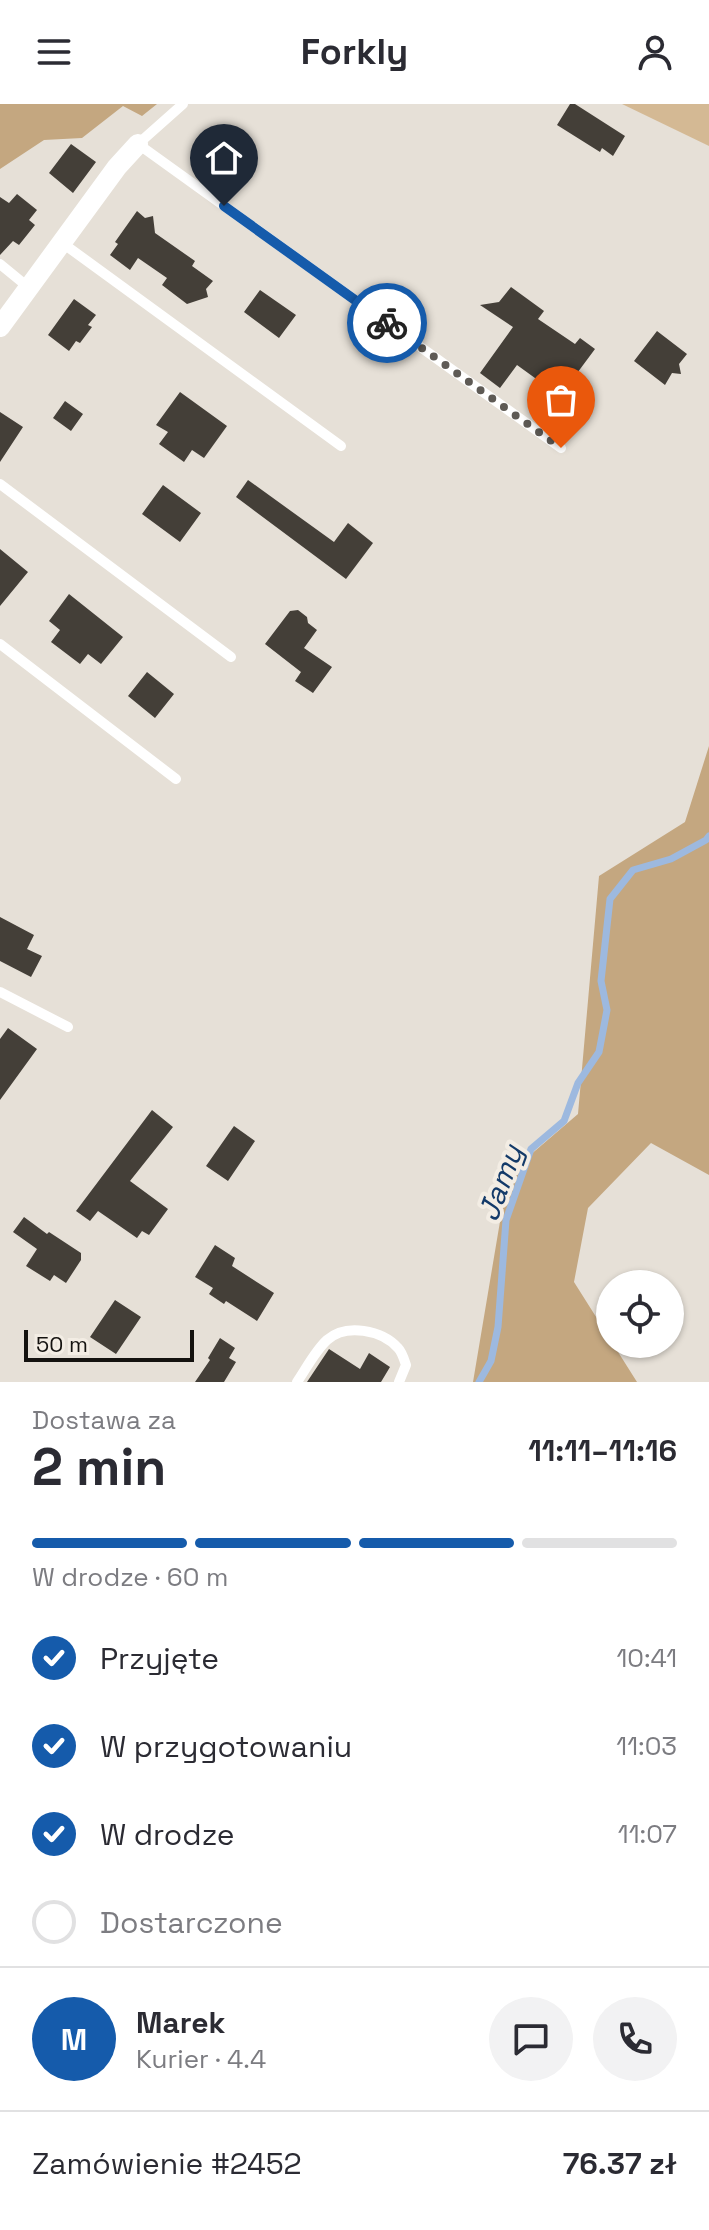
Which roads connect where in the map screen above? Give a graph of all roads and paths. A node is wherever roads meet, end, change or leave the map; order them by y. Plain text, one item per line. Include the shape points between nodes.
1 (183, 104) edge
2 (138, 144) junction
3 (61, 242) junction
4 (0, 264) edge
5 (28, 287) junction
6 (0, 327) edge
7 (341, 446) dead end
8 (561, 448) dead end
9 (0, 484) edge
10 (0, 644) edge
11 (231, 657) dead end
12 (176, 779) dead end
13 (0, 992) edge
14 (68, 1027) dead end
15 (297, 1382) edge
16 (399, 1382) edge

1 - 2 lane
2 - 3 street
2 - 8 lane
3 - 5 street
3 - 7 lane
4 - 5 lane
5 - 6 street
9 - 11 lane
10 - 12 lane
13 - 14 lane
15 - 16 lane via 328,1338 363,1330 400,1350 406,1365

